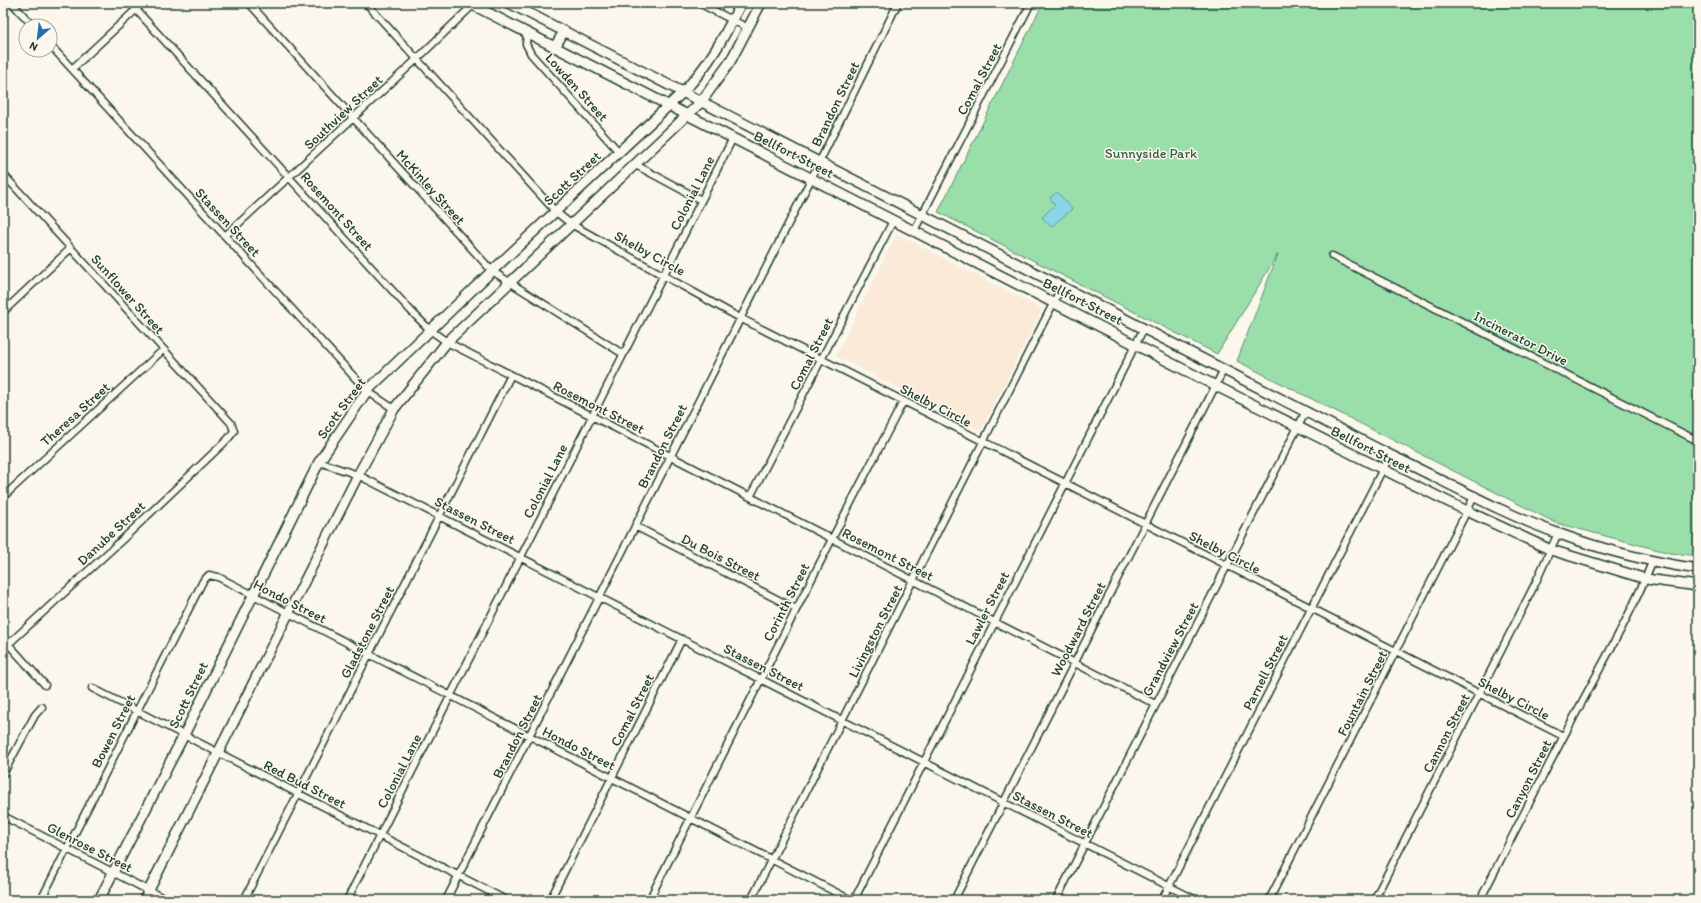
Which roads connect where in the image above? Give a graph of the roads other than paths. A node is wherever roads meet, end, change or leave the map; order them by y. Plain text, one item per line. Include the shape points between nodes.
1 (12, 3) edge
2 (130, 3) edge
3 (143, 3) edge
4 (249, 3) edge
5 (366, 3) edge
6 (510, 3) edge
7 (699, 3) edge
8 (741, 3) edge
9 (761, 3) edge
10 (898, 3) edge
11 (1031, 3) edge
12 (472, 4) edge
13 (136, 10) junction
14 (26, 18) edge
15 (732, 20) junction
16 (748, 28) junction
17 (564, 31) junction
18 (527, 33) junction
19 (555, 47) junction
20 (58, 54) edge
21 (417, 59) junction
22 (72, 69) junction
23 (684, 92) junction
24 (701, 102) junction
25 (669, 105) junction
26 (687, 115) junction
27 (353, 118) junction
28 (733, 138) junction
29 (620, 153) junction
30 (820, 162) junction
31 (634, 164) junction
32 (3, 174) edge
33 (290, 177) junction
34 (811, 179) junction
35 (701, 200) junction
36 (556, 212) junction
37 (923, 214) junction
38 (893, 220) junction
39 (571, 224) junction
40 (914, 231) junction
41 (225, 236) junction
42 (71, 248) junction
43 (1332, 256) dead end
44 (492, 271) junction
45 (665, 274) junction
46 (510, 282) junction
47 (1062, 286) junction
48 (1054, 302) junction
49 (3, 312) edge
50 (740, 318) junction
51 (1144, 328) junction
52 (430, 330) junction
53 (447, 342) junction
54 (1135, 344) junction
55 (163, 350) junction
56 (623, 354) junction
57 (822, 360) junction
58 (1224, 369) junction
59 (511, 375) junction
60 (1216, 386) junction
61 (367, 391) junction
62 (903, 402) junction
63 (394, 409) junction
64 (1306, 411) junction
65 (591, 417) junction
66 (1298, 427) junction
67 (234, 431) joint
68 (1698, 441) edge
69 (984, 442) junction
70 (1390, 455) junction
71 (670, 457) junction
72 (319, 462) junction
73 (1382, 470) junction
74 (358, 475) junction
75 (1064, 483) junction
76 (1475, 495) junction
77 (3, 497) edge
78 (750, 497) junction
79 (1467, 511) junction
80 (440, 515) junction
81 (1144, 524) junction
82 (635, 526) junction
83 (1558, 533) junction
84 (832, 539) junction
85 (1551, 550) junction
86 (520, 557) junction
87 (1652, 562) junction
88 (1227, 566) junction
89 (1698, 569) edge
90 (209, 575) joint
91 (1646, 579) junction
92 (914, 581) junction
93 (1698, 586) edge
94 (253, 595) junction
95 (600, 597) junction
96 (796, 609) junction
97 (1311, 609) junction
98 (289, 614) junction
99 (994, 621) junction
100 (3, 638) edge
101 (682, 639) junction
102 (8, 644) junction
103 (3, 649) edge
104 (1396, 652) junction
105 (369, 654) junction
106 (1075, 663) junction
107 (761, 679) junction
108 (45, 684) dead end
109 (92, 688) dead end
110 (1480, 694) junction
111 (450, 696) junction
112 (1155, 704) junction
113 (42, 707) dead end
114 (136, 711) junction
115 (842, 720) junction
116 (184, 735) junction
117 (1563, 736) junction
118 (530, 737) junction
119 (218, 753) junction
120 (923, 761) junction
121 (3, 774) edge
122 (611, 778) junction
123 (298, 794) junction
124 (1003, 802) junction
125 (3, 816) edge
126 (690, 818) junction
127 (380, 836) junction
128 (1084, 843) junction
129 (66, 848) junction
130 (772, 860) junction
131 (113, 872) junction
132 (459, 876) junction
133 (1169, 886) junction
134 (149, 891) junction
135 (41, 900) edge
136 (99, 900) edge
137 (144, 900) edge
138 (167, 900) edge
139 (244, 900) edge
140 (347, 900) edge
141 (446, 900) edge
142 (506, 900) edge
143 (550, 900) edge
144 (649, 900) edge
145 (751, 900) edge
146 (852, 900) edge
147 (954, 900) edge
148 (1056, 900) edge
149 (1162, 900) edge
150 (1196, 900) edge
151 (1269, 900) edge
152 (1374, 900) edge
153 (1480, 900) edge

1 - 14 street
2 - 13 street, Rosemont Street
3 - 13 street
4 - 27 street, McKinley Street
5 - 21 street, Shelby Circle
6 - 17 main road, Bellfort Street
7 - 15 street
8 - 15 main road, Scott Street
9 - 16 main road
10 - 30 street, Brandon Street
11 - 37 street, Comal Street
12 - 18 main road, Bellfort Street
12 - 21 street, Southview Street
13 - 22 street
13 - 33 street, Rosemont Street
15 - 16 street
15 - 23 main road, Scott Street via 709,63
16 - 24 main road via 730,62
17 - 19 main road
17 - 23 main road, Bellfort Street
18 - 19 main road, Bellfort Street
18 - 29 street, Lowden Street via 526,44 531,54
19 - 25 main road, Bellfort Street
20 - 22 street, Stassen Street
21 - 27 street, Southview Street
21 - 36 street, Shelby Circle
22 - 41 street, Stassen Street
23 - 24 main road, Bellfort Street
23 - 25 main road, Scott Street
24 - 26 main road
24 - 30 main road, Bellfort Street
25 - 26 main road, Bellfort Street
25 - 29 main road, Scott Street
26 - 28 main road, Bellfort Street
26 - 31 main road
27 - 33 street, Southview Street
27 - 44 street, McKinley Street
28 - 34 main road, Bellfort Street
28 - 35 street, Colonial Lane
29 - 36 main road, Scott Street
30 - 34 street, Brandon Street
30 - 37 main road, Bellfort Street
31 - 35 street
31 - 39 main road
32 - 42 street, Sunflower Street
33 - 41 street, Southview Street
33 - 52 street, Rosemont Street
34 - 38 main road, Bellfort Street
34 - 50 street, Brandon Street
35 - 45 street, Colonial Lane
36 - 39 street, Shelby Circle
36 - 44 main road, Scott Street
37 - 40 street, Comal Street
37 - 47 main road, Bellfort Street
38 - 40 main road, Bellfort Street
38 - 57 street, Comal Street
39 - 45 street, Shelby Circle
39 - 46 main road
40 - 48 main road, Bellfort Street
41 - 61 street, Stassen Street
42 - 49 street
42 - 55 street, Sunflower Street
43 - 68 street, Incinerator Drive
44 - 46 street, McKinley Street
44 - 52 main road, Scott Street
45 - 50 street, Shelby Circle
45 - 56 street, Colonial Lane
46 - 53 main road
46 - 56 street, McKinley Street
47 - 48 street, Livingston Street
47 - 51 main road, Bellfort Street
48 - 54 main road, Bellfort Street
48 - 69 street, Livingston Street
50 - 57 street, Shelby Circle
50 - 71 street, Brandon Street
51 - 54 street, Lawler Street
51 - 58 main road, Bellfort Street
52 - 53 street, Rosemont Street
52 - 61 main road, Scott Street
53 - 59 street, Rosemont Street
53 - 63 main road
54 - 60 main road, Bellfort Street
54 - 75 street, Lawler Street
55 - 67 street, Sunflower Street via 231,422
55 - 77 street, Theresa Street
56 - 65 street, Colonial Lane
57 - 62 street, Shelby Circle
57 - 78 street, Comal Street
58 - 60 street, Woodward Street
58 - 64 main road, Bellfort Street
59 - 65 street, Rosemont Street
59 - 80 street, Gladstone Street
60 - 66 main road, Bellfort Street
60 - 81 street, Woodward Street
61 - 63 street, Stassen Street
61 - 72 main road, Scott Street
62 - 69 street, Shelby Circle
62 - 84 street, Corinth Street
63 - 74 main road
64 - 66 street, Grandview Street
64 - 70 main road, Bellfort Street
65 - 71 street, Rosemont Street
65 - 86 street, Colonial Lane
66 - 73 main road, Bellfort Street
66 - 88 street, Grandview Street
67 - 102 street, Danube Street via 124,538
69 - 75 street, Shelby Circle
69 - 92 street, Livingston Street
70 - 73 street, Parnell Street
70 - 76 main road, Bellfort Street
71 - 78 street, Rosemont Street
71 - 82 street, Brandon Street
72 - 74 street, Stassen Street
72 - 94 main road, Scott Street
73 - 79 main road, Bellfort Street
73 - 97 street, Parnell Street
74 - 80 street, Stassen Street
74 - 98 main road
75 - 81 street, Shelby Circle
75 - 99 street, Lawler Street
76 - 79 street, Fountain Street
76 - 83 main road, Bellfort Street via 1512,515
78 - 84 street, Rosemont Street
79 - 85 main road, Bellfort Street
79 - 104 street, Fountain Street
80 - 86 street, Stassen Street
80 - 105 street, Gladstone Street
81 - 88 street, Shelby Circle
81 - 106 street, Woodward Street
82 - 95 street, Brandon Street
82 - 96 street, Du Bois Street
83 - 85 street, Cannon Street
83 - 87 main road, Bellfort Street
84 - 92 street, Rosemont Street
84 - 96 street, Corinth Street
85 - 91 main road, Bellfort Street
85 - 110 street, Cannon Street
86 - 95 street, Stassen Street
86 - 111 street, Colonial Lane
87 - 89 main road, Bellfort Street
87 - 91 street, Canyon Street
88 - 97 street, Shelby Circle
88 - 112 street, Grandview Street
90 - 94 street, Hondo Street
90 - 114 street, Bowen Street via 203,580
91 - 93 main road, Bellfort Street
91 - 117 street, Canyon Street
92 - 99 street, Rosemont Street
92 - 115 street, Livingston Street
94 - 98 street, Hondo Street
94 - 116 main road, Scott Street
95 - 101 street, Stassen Street
95 - 118 street, Brandon Street
96 - 107 street, Corinth Street
97 - 104 street, Shelby Circle
97 - 133 street, Parnell Street
98 - 105 street, Hondo Street
98 - 119 main road
99 - 106 street, Rosemont Street
99 - 120 street, Lawler Street
100 - 102 street
101 - 107 street, Stassen Street
101 - 122 street, Comal Street
102 - 103 street, Danube Street
102 - 108 street
104 - 110 street, Shelby Circle
104 - 151 street, Fountain Street
105 - 111 street, Hondo Street
105 - 123 street, Gladstone Street
106 - 112 street, Rosemont Street
106 - 124 street, Woodward Street
107 - 115 street, Stassen Street
107 - 126 street, Corinth Street
109 - 114 street, Red Bud Street
110 - 117 street, Shelby Circle
110 - 152 street, Cannon Street
111 - 118 street, Hondo Street
111 - 127 street, Colonial Lane
112 - 128 street, Grandview Street
113 - 121 street via 35,714
114 - 116 street, Red Bud Street
114 - 129 street, Bowen Street
115 - 120 street, Stassen Street
115 - 130 street, Livingston Street
116 - 119 street, Red Bud Street
116 - 131 main road, Scott Street
117 - 153 street, Canyon Street
118 - 122 street, Hondo Street
118 - 132 street, Brandon Street
119 - 123 street, Red Bud Street
119 - 134 main road
120 - 124 street, Stassen Street
120 - 146 street, Lawler Street
122 - 126 street, Hondo Street
122 - 143 street, Comal Street
123 - 127 street, Red Bud Street
123 - 139 street, Gladstone Street
124 - 128 street, Stassen Street
124 - 147 street, Woodward Street
125 - 129 street, Glenrose Street
126 - 130 street, Hondo Street
126 - 144 street, Corinth Street
127 - 132 street, Red Bud Street
127 - 140 street, Colonial Lane
128 - 133 street, Stassen Street
128 - 148 street, Grandview Street
129 - 131 street, Glenrose Street
129 - 135 street, Bowen Street
130 - 145 street, Livingston Street
130 - 146 street, Hondo Street
131 - 134 street, Glenrose Street
131 - 136 main road, Scott Street
132 - 141 street, Brandon Street
132 - 142 street, Red Bud Street
133 - 149 street, Parnell Street
133 - 150 street, Stassen Street
134 - 137 main road
134 - 138 street, Glenrose Street

